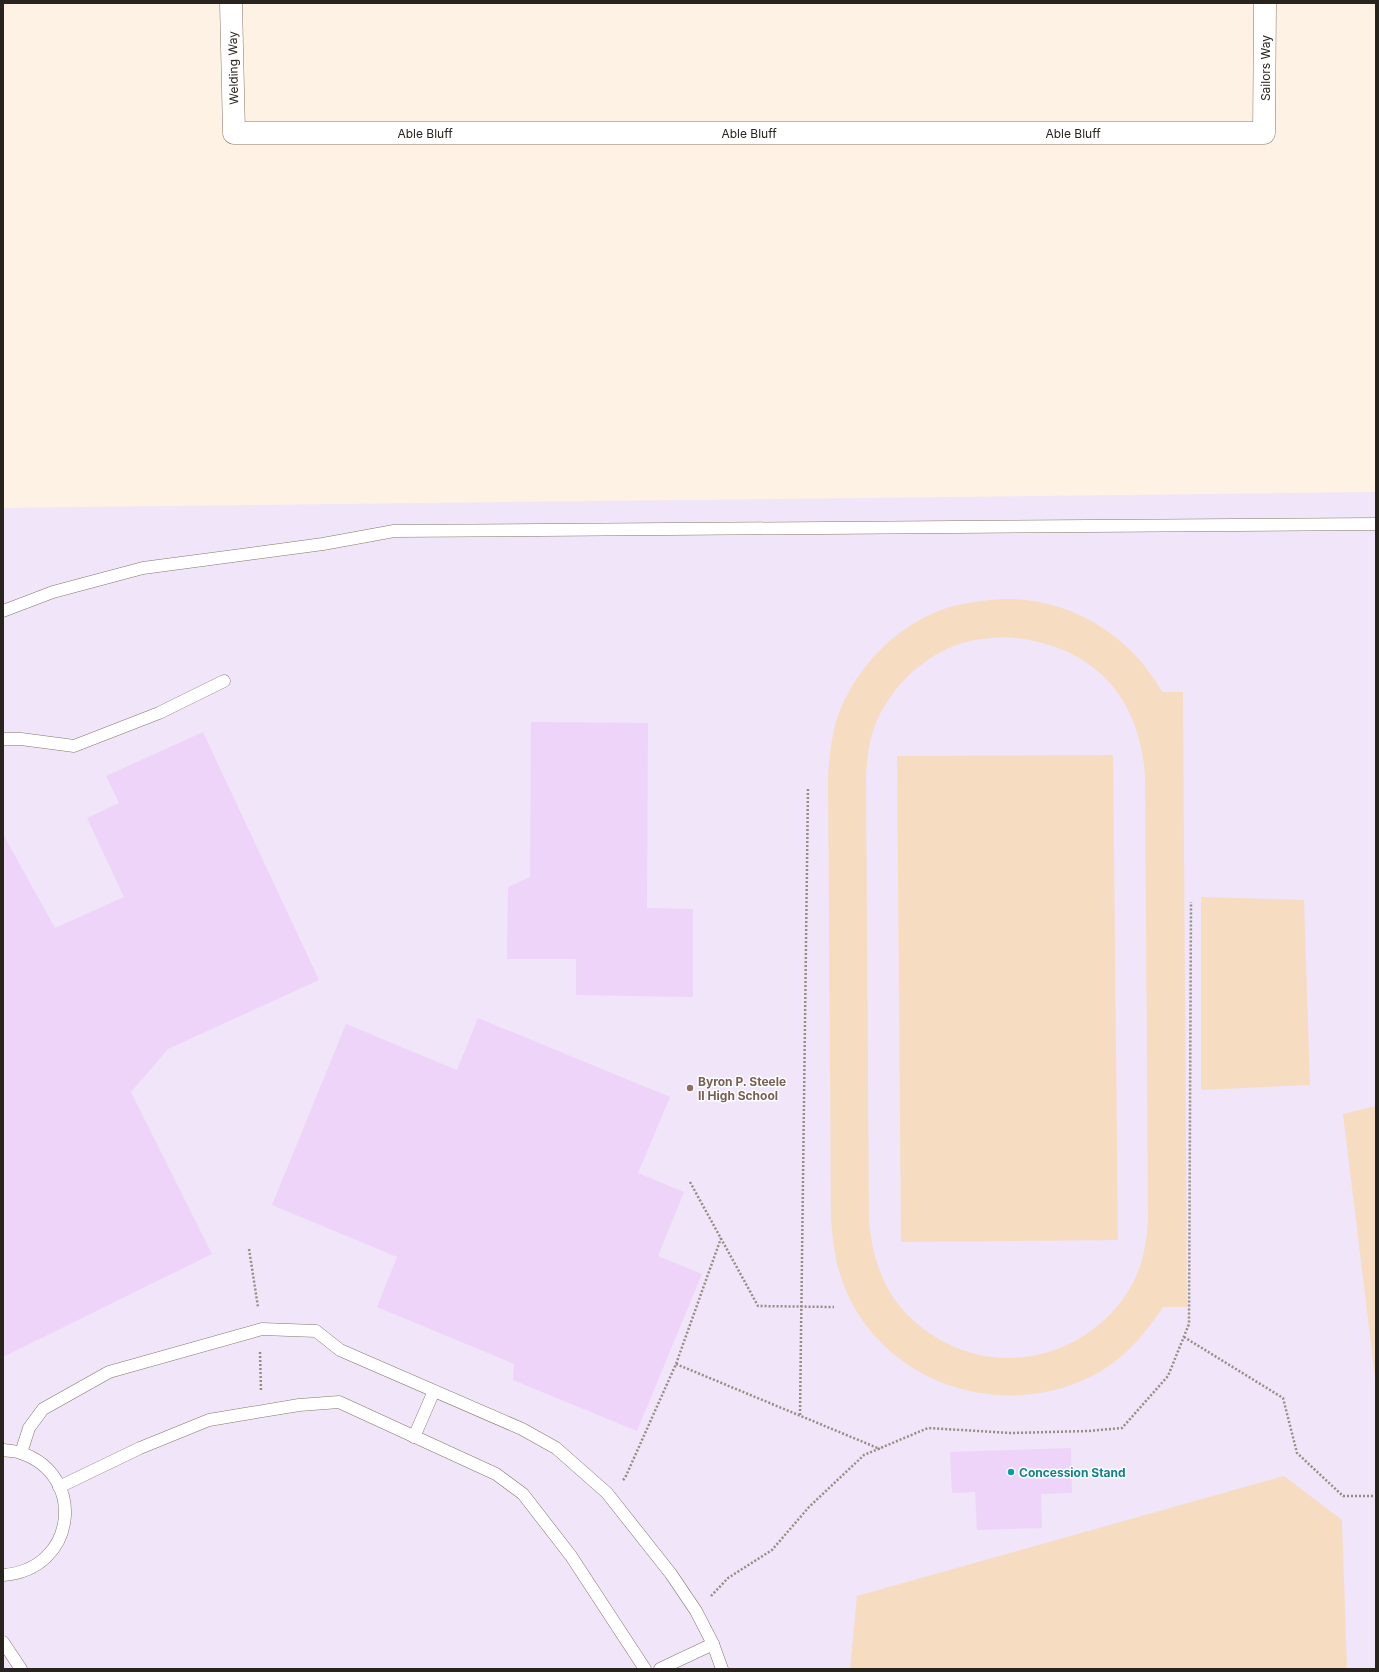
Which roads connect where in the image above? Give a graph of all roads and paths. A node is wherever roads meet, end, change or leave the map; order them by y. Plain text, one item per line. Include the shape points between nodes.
1 (231, 3) edge
2 (1265, 3) edge
3 (234, 133) joint
4 (1264, 133) joint
5 (1376, 524) edge
6 (3, 611) edge
7 (224, 681) dead end
8 (3, 739) edge
9 (808, 788) dead end
10 (1191, 902) dead end
11 (690, 1182) dead end
12 (721, 1238) junction
13 (802, 1306) junction
14 (834, 1307) dead end
15 (1184, 1337) junction
16 (676, 1364) junction
17 (434, 1391) junction
18 (800, 1415) junction
19 (414, 1437) junction
20 (881, 1449) junction
21 (3, 1450) edge
22 (21, 1453) junction
23 (59, 1487) junction
24 (607, 1493) junction
25 (1376, 1496) edge
26 (3, 1575) edge
27 (696, 1610) junction
28 (3, 1642) edge
29 (713, 1644) junction
30 (21, 1669) edge
31 (645, 1669) edge
32 (660, 1669) edge
33 (722, 1669) edge

1 - 3 street, Welding Way
2 - 4 street, Sailors Way
3 - 4 street, Able Bluff
5 - 6 lane via 394,531 323,544 143,568 53,592
7 - 8 lane via 159,712 74,746
9 - 13 path
10 - 15 path via 1189,1324
11 - 12 path
12 - 13 path via 758,1306
12 - 16 path
13 - 14 path
13 - 18 path
15 - 20 path via 1168,1376 1122,1428 1011,1433 928,1428
15 - 25 path via 1283,1398 1297,1453 1343,1496
16 - 18 path
16 - 24 path via 625,1478
17 - 19 lane
17 - 22 lane via 340,1350 316,1331 262,1328 109,1372 43,1409 29,1428
17 - 24 lane via 522,1429 556,1448
18 - 20 path
19 - 23 lane via 339,1402 299,1406 209,1420 140,1448
19 - 31 lane via 496,1474 523,1494 570,1556
20 - 27 path via 864,1455 809,1507 772,1550 728,1578
21 - 22 lane
22 - 23 lane via 40,1462 54,1477
23 - 26 lane via 63,1496 65,1516 61,1536 51,1553 36,1566 17,1574
24 - 27 lane
27 - 29 lane
28 - 30 lane
29 - 32 lane
29 - 33 lane

